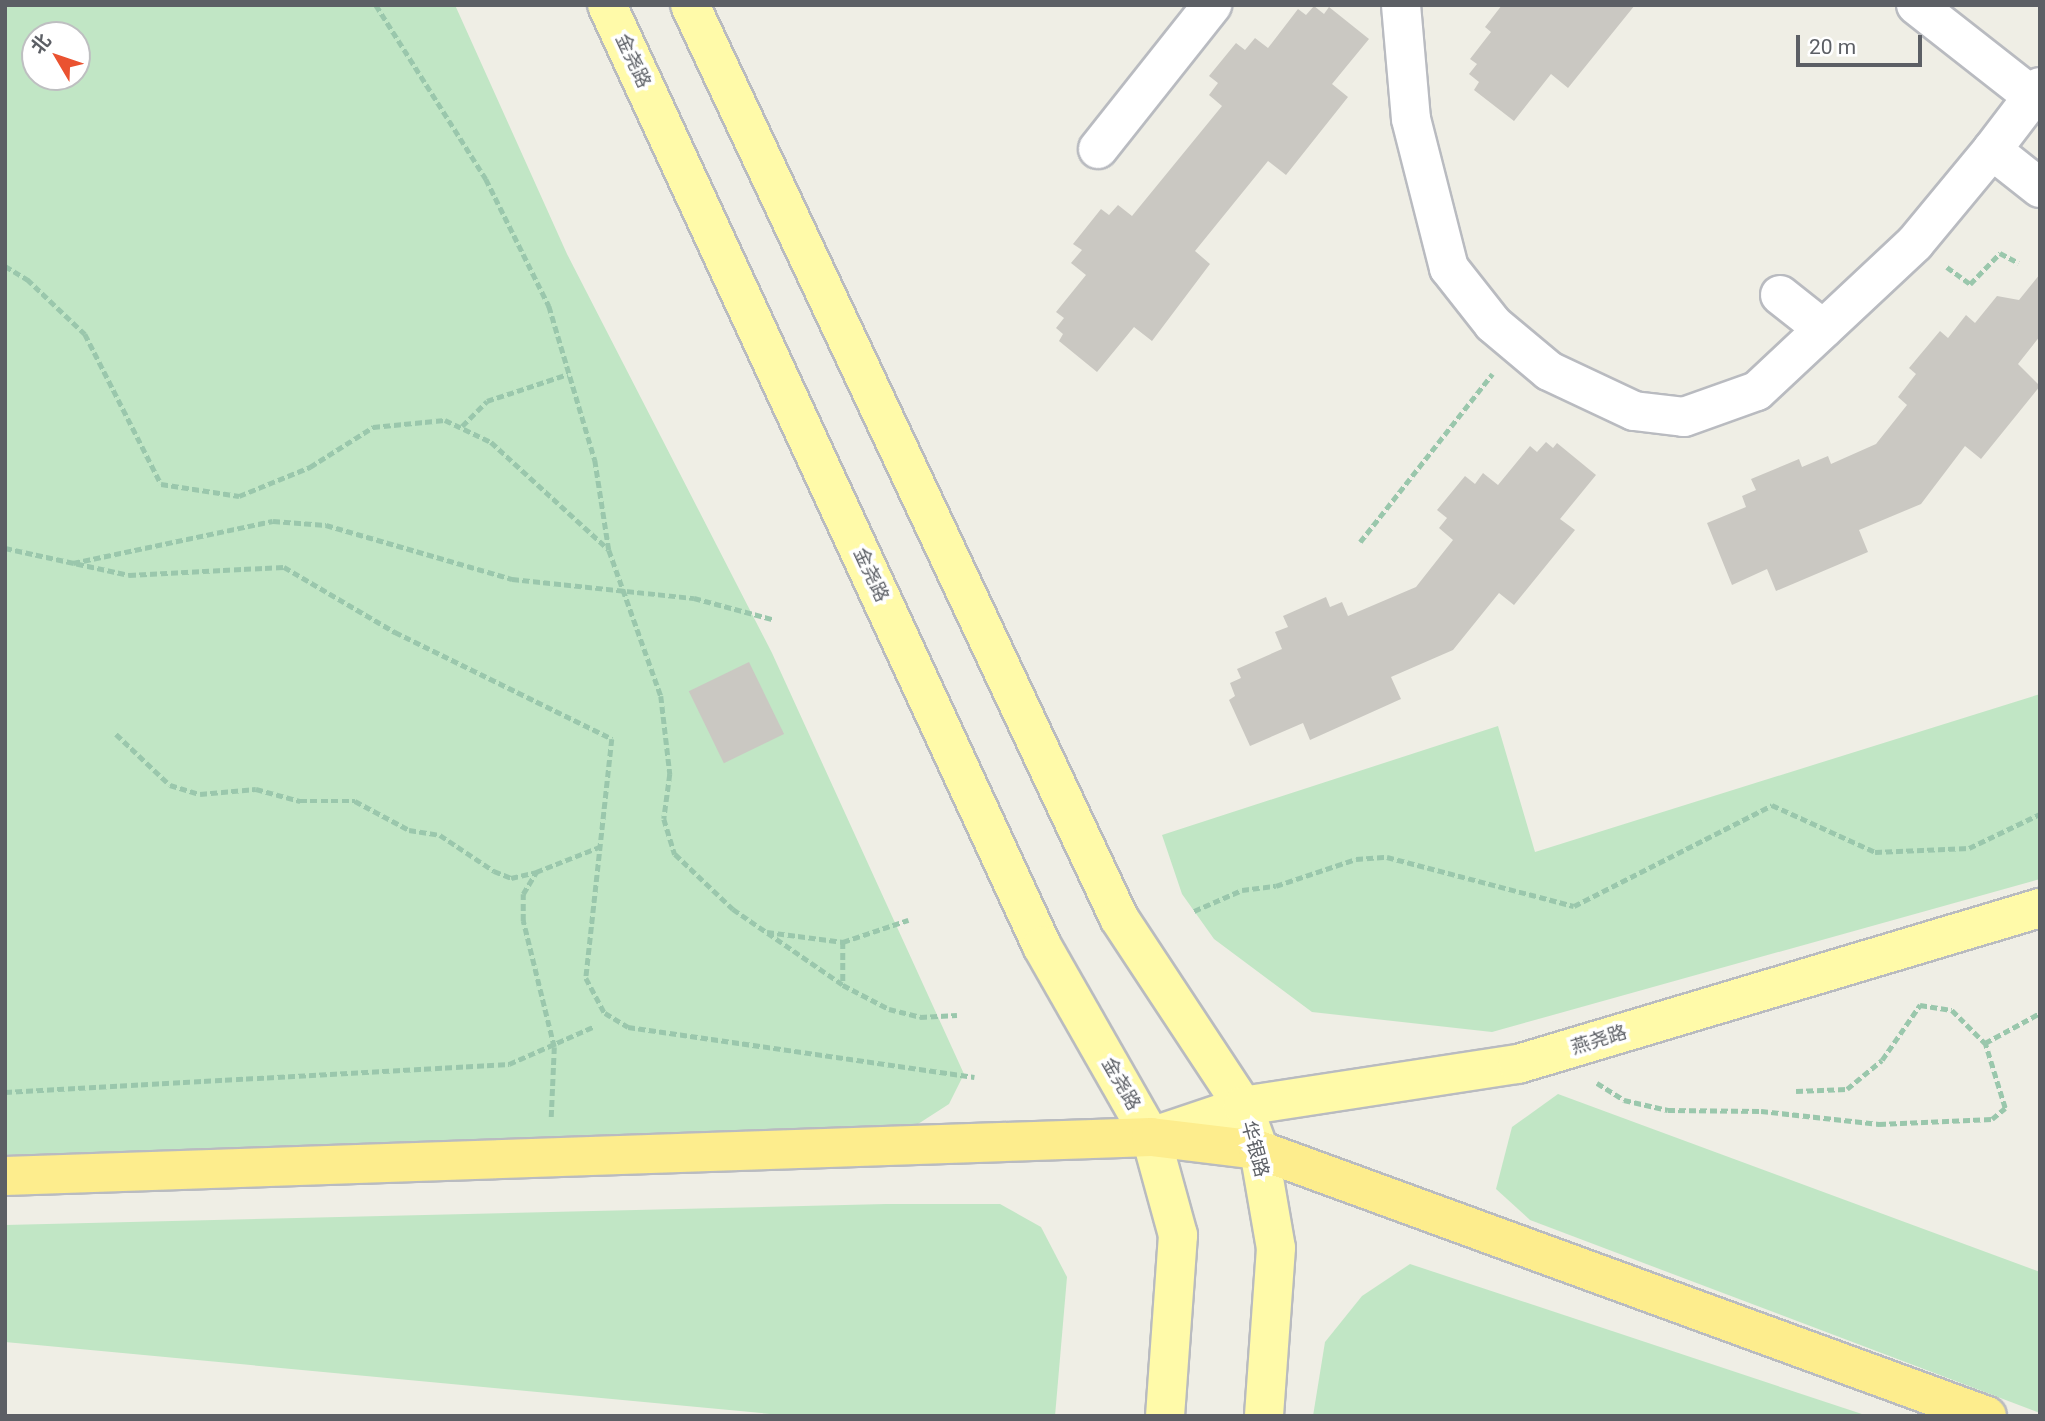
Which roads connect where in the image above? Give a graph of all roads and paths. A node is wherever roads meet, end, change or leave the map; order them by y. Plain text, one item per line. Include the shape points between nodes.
1 (376, 5) edge
2 (607, 5) edge
3 (690, 5) edge
4 (1212, 5) edge
5 (1401, 5) edge
6 (1916, 5) edge
7 (2036, 92) edge
8 (1098, 149) dead end
9 (1992, 150) junction
10 (2040, 188) edge
11 (1915, 243) junction
12 (2019, 263) dead end
13 (5, 266) edge
14 (1780, 295) dead end
15 (1823, 329) junction
16 (1517, 344) junction
17 (568, 374) junction
18 (461, 426) junction
19 (1360, 542) dead end
20 (5, 548) edge
21 (609, 550) junction
22 (68, 565) junction
23 (625, 588) junction
24 (772, 619) dead end
25 (116, 734) dead end
26 (2040, 814) edge
27 (600, 847) junction
28 (536, 872) junction
29 (2040, 908) edge
30 (1194, 911) dead end
31 (908, 920) dead end
32 (763, 931) junction
33 (843, 942) junction
34 (843, 985) junction
35 (2040, 1013) edge
36 (957, 1015) dead end
37 (595, 1027) dead end
38 (1985, 1043) junction
39 (554, 1047) junction
40 (974, 1077) dead end
41 (1590, 1079) dead end
42 (5, 1091) edge
43 (1796, 1091) dead end
44 (1243, 1106) junction
45 (550, 1129) dead end
46 (1151, 1137) junction
47 (1259, 1150) junction
48 (5, 1177) edge
49 (1164, 1416) edge
50 (1264, 1416) edge
51 (1987, 1416) edge

1 - 17 path via 518,240 549,306
2 - 46 main road, 金尧路 via 1042,946
3 - 44 main road, 华银路 via 1119,918
4 - 8 lane
5 - 16 lane via 1412,119 1449,268 1493,324
6 - 7 lane
7 - 9 lane
9 - 10 lane
9 - 11 lane
11 - 12 path via 1970,285 2000,253
11 - 15 lane
13 - 18 path via 27,279 85,334 146,465 161,484 183,492 239,496 268,486 373,427 445,419
14 - 15 lane
15 - 16 lane via 1757,391 1684,417 1634,411 1549,371
16 - 19 path
17 - 18 path via 487,401
17 - 21 path via 608,517
18 - 21 path via 491,442
20 - 22 path
21 - 23 path
22 - 23 path via 273,521 326,525 512,579
22 - 27 path via 130,575 284,567 395,632 612,739
23 - 24 path
23 - 32 path via 661,696 670,774 664,819 675,854
25 - 28 path via 170,785 200,793 257,789 300,802 355,801 409,830 440,835 494,872 511,878
26 - 30 path via 1969,848 1875,852 1772,805 1574,906 1387,857 1356,859 1276,886 1242,890
27 - 28 path
27 - 40 path via 586,978 590,996 628,1027
28 - 39 path via 523,894 523,920
29 - 44 main road, 燕尧路 via 1518,1064
31 - 33 path
32 - 33 path
32 - 34 path
33 - 34 path
34 - 36 path via 920,1017
35 - 38 path
37 - 39 path
38 - 41 path via 2005,1108 1992,1119 1938,1125 1668,1110 1624,1101
38 - 43 path via 1952,1010 1920,1005 1882,1060 1847,1089
39 - 42 path via 509,1064 420,1073
39 - 45 path
44 - 46 main road, 燕尧路
44 - 47 main road, 华银路
46 - 47 highway
46 - 48 highway
46 - 49 main road via 1178,1234 1173,1356
47 - 50 main road, 华银路 via 1276,1248
47 - 51 highway

